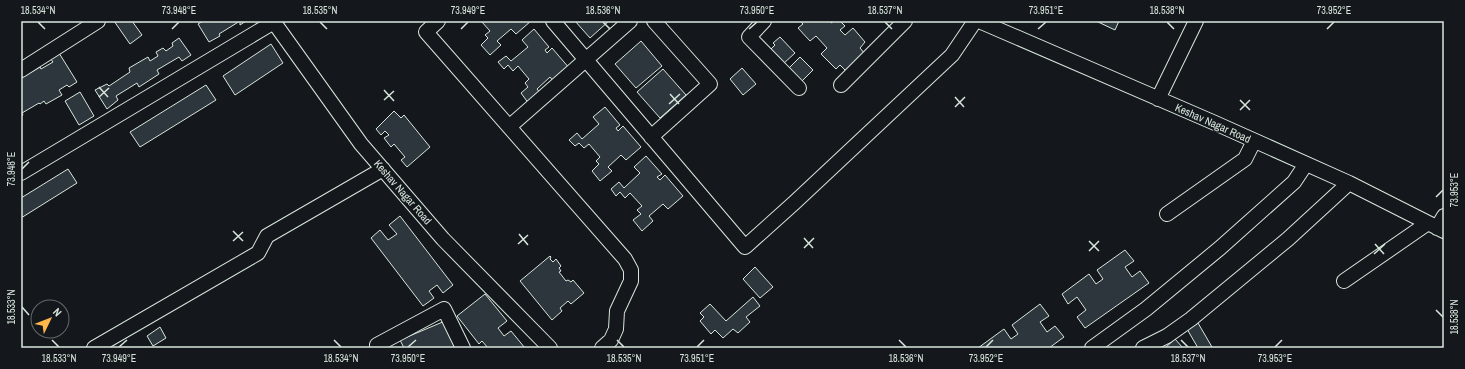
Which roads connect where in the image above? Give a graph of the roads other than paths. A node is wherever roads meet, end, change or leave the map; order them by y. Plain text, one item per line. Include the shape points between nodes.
1 (98, 21) edge
2 (438, 21) edge
3 (553, 21) edge
4 (630, 21) edge
5 (654, 21) edge
6 (764, 21) edge
7 (905, 21) edge
8 (975, 21) edge
9 (979, 21) edge
10 (1196, 21) edge
11 (273, 22) edge
12 (586, 60) junction
13 (21, 70) edge
14 (841, 85) dead end
15 (799, 88) dead end
16 (1158, 99) junction
17 (509, 127) junction
18 (652, 137) junction
19 (1254, 141) junction
20 (1306, 164) junction
21 (383, 169) junction
22 (21, 173) edge
23 (1349, 183) junction
24 (1167, 214) dead end
25 (1438, 225) edge
26 (1344, 281) dead end
27 (94, 348) edge
28 (378, 348) edge
29 (463, 348) edge
30 (550, 348) edge
31 (602, 348) edge
32 (1092, 348) edge
33 (1143, 348) edge

1 - 13 street
2 - 17 street via 426,32
3 - 12 street
4 - 12 street
5 - 18 street via 710,84
6 - 15 street via 748,38
7 - 14 street
8 - 18 street via 952,55 745,247
9 - 16 street, Keshav Nagar Road
10 - 16 street
11 - 21 street, Keshav Nagar Road via 361,144
11 - 22 street
12 - 17 street
12 - 18 street
16 - 19 street, Keshav Nagar Road
17 - 31 street via 625,259 631,270 631,281 617,311 616,329 611,340
19 - 20 street, Keshav Nagar Road
19 - 24 street via 1245,159
20 - 23 street, Keshav Nagar Road
20 - 32 street via 1294,182 1220,248 1146,309
21 - 27 street via 267,236 258,253
21 - 30 street, Keshav Nagar Road via 443,239
23 - 25 street, Keshav Nagar Road
23 - 33 street via 1288,239 1191,319 1167,336
25 - 26 street
28 - 29 street via 377,345 444,309

